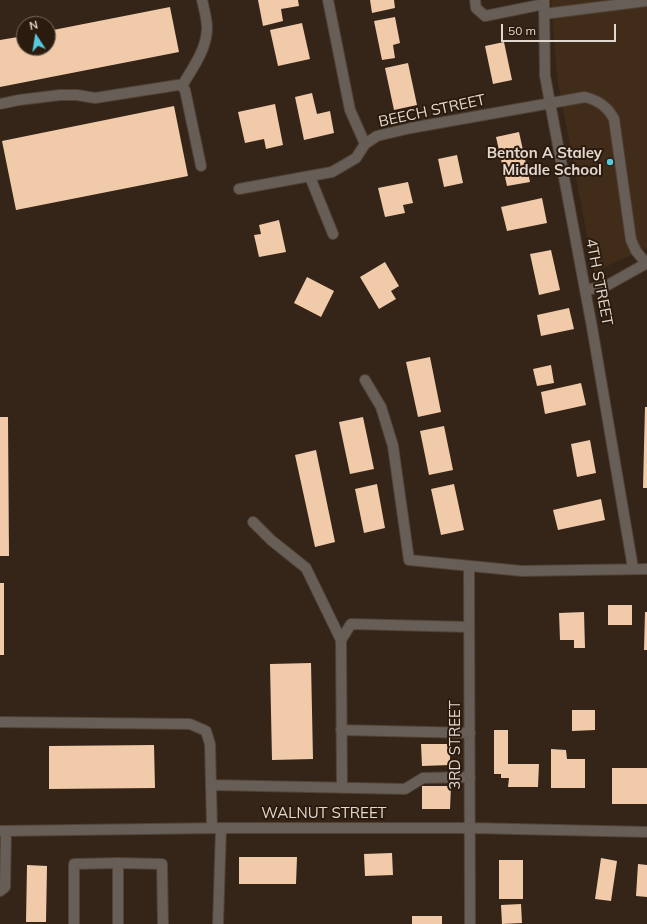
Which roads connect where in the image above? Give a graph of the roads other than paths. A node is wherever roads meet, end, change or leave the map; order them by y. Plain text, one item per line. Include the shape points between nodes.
1 (202, 0) edge
2 (328, 0) edge
3 (475, 0) edge
4 (647, 1) edge
5 (544, 6) edge
6 (182, 86) junction
7 (550, 103) junction
8 (0, 104) edge
9 (364, 144) junction
10 (201, 166) dead end
11 (310, 177) junction
12 (239, 189) dead end
13 (333, 234) dead end
14 (646, 263) edge
15 (586, 290) junction
16 (365, 380) dead end
17 (253, 522) dead end
18 (469, 566) junction
19 (633, 568) junction
20 (647, 569) edge
21 (469, 627) junction
22 (341, 640) junction
23 (0, 722) edge
24 (341, 730) junction
25 (470, 733) junction
26 (470, 777) junction
27 (211, 785) junction
28 (342, 788) junction
29 (216, 828) junction
30 (471, 828) junction
31 (3, 831) edge
32 (647, 832) edge
33 (118, 863) junction
34 (0, 891) edge
35 (74, 924) edge
36 (118, 924) edge
37 (163, 924) edge
38 (218, 924) edge
39 (470, 924) edge

1 - 6 street via 207,28 206,39 202,52
2 - 9 street via 350,110
3 - 5 street via 476,8 485,16
4 - 5 street
5 - 7 street, 4TH STREET via 545,76
6 - 8 street via 95,98 60,95
6 - 10 street
7 - 9 street, BEECH STREET via 411,128 377,136
7 - 14 street, BEECH STREET via 585,97 602,105 611,113 614,118 631,240
7 - 15 street, 4TH STREET
9 - 11 street, BEECH STREET via 356,158 332,172
11 - 12 street, BEECH STREET
11 - 13 street
14 - 15 street via 606,286
15 - 19 street, 4TH STREET
16 - 18 street via 381,407 393,446 409,560
17 - 22 street via 306,568
18 - 19 street via 522,571
18 - 21 street, 3RD STREET
19 - 20 street
21 - 22 street via 351,624
21 - 25 street, 3RD STREET
22 - 24 street
23 - 27 street via 190,724 206,731 210,744
24 - 25 street
24 - 28 street
25 - 26 street, 3RD STREET
26 - 28 street via 423,778 405,789
26 - 30 street, 3RD STREET
27 - 28 street
27 - 29 street
29 - 30 street, WALNUT STREET
29 - 31 street, WALNUT STREET
29 - 38 street
30 - 32 street, WALNUT STREET
30 - 39 street, 3RD STREET
31 - 34 street via 5,887
33 - 35 street via 74,864
33 - 36 street
33 - 37 street via 162,864

